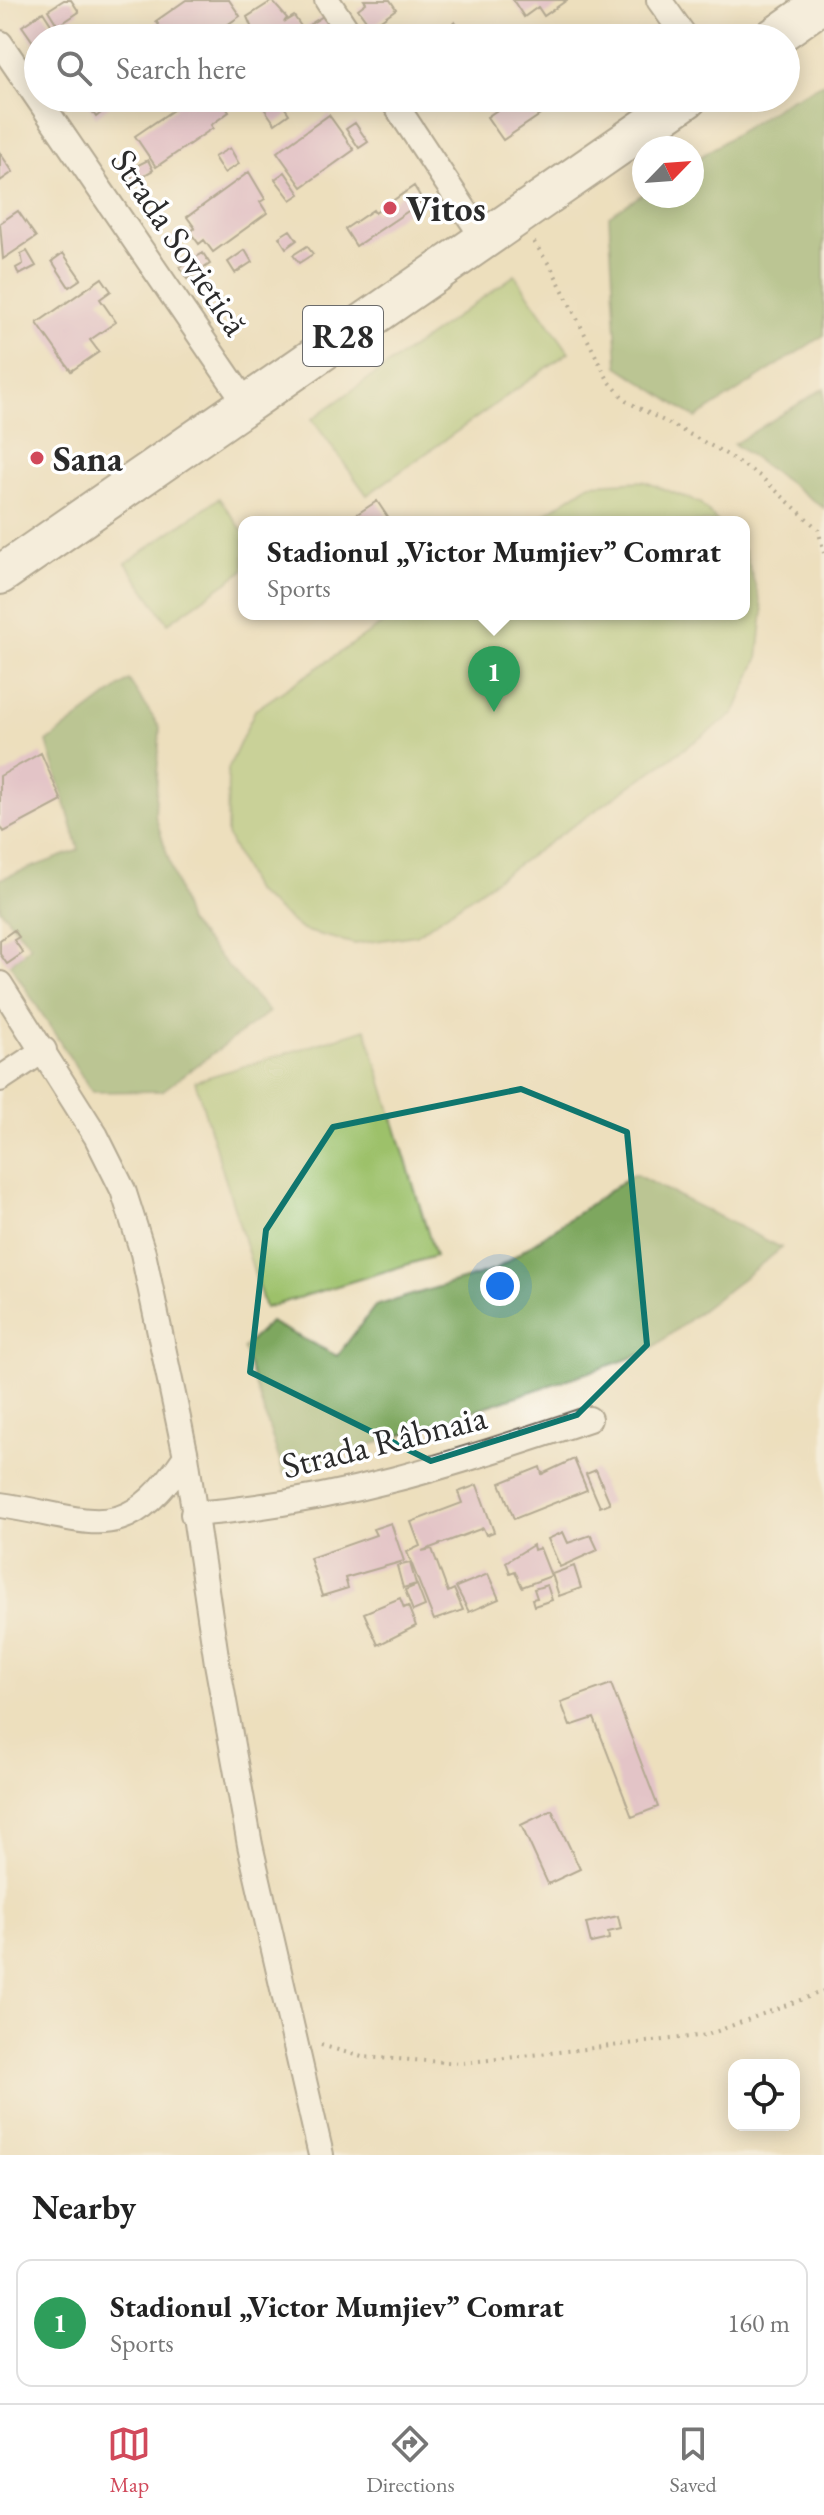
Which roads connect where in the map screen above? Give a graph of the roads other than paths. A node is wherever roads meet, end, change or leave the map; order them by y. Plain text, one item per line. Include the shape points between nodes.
1 (327, 0) edge
2 (659, 0) edge
3 (824, 2) edge
4 (343, 24) edge
5 (676, 24) edge
6 (793, 24) edge
7 (0, 43) edge
8 (24, 78) edge
9 (47, 112) edge
10 (400, 112) edge
11 (668, 112) edge
12 (484, 239) junction
13 (246, 403) junction
14 (0, 575) edge
15 (0, 984) edge
16 (44, 1050) junction
17 (0, 1079) edge
18 (589, 1419) dead end
19 (186, 1456) junction
20 (0, 1505) edge
21 (193, 1514) junction
22 (321, 2155) edge

1 - 4 street
2 - 5 street
3 - 6 main road
7 - 8 street, Strada Sovietică
9 - 13 street, Strada Sovietică
10 - 12 street
11 - 12 main road, R28
12 - 13 main road, R28
13 - 14 main road, R28
15 - 16 street
16 - 17 street
16 - 19 street via 123,1190 143,1253
18 - 21 street, Strada Râbnaia via 346,1494
19 - 20 street via 162,1488 115,1520 81,1522
19 - 21 street
21 - 22 street via 250,1845

